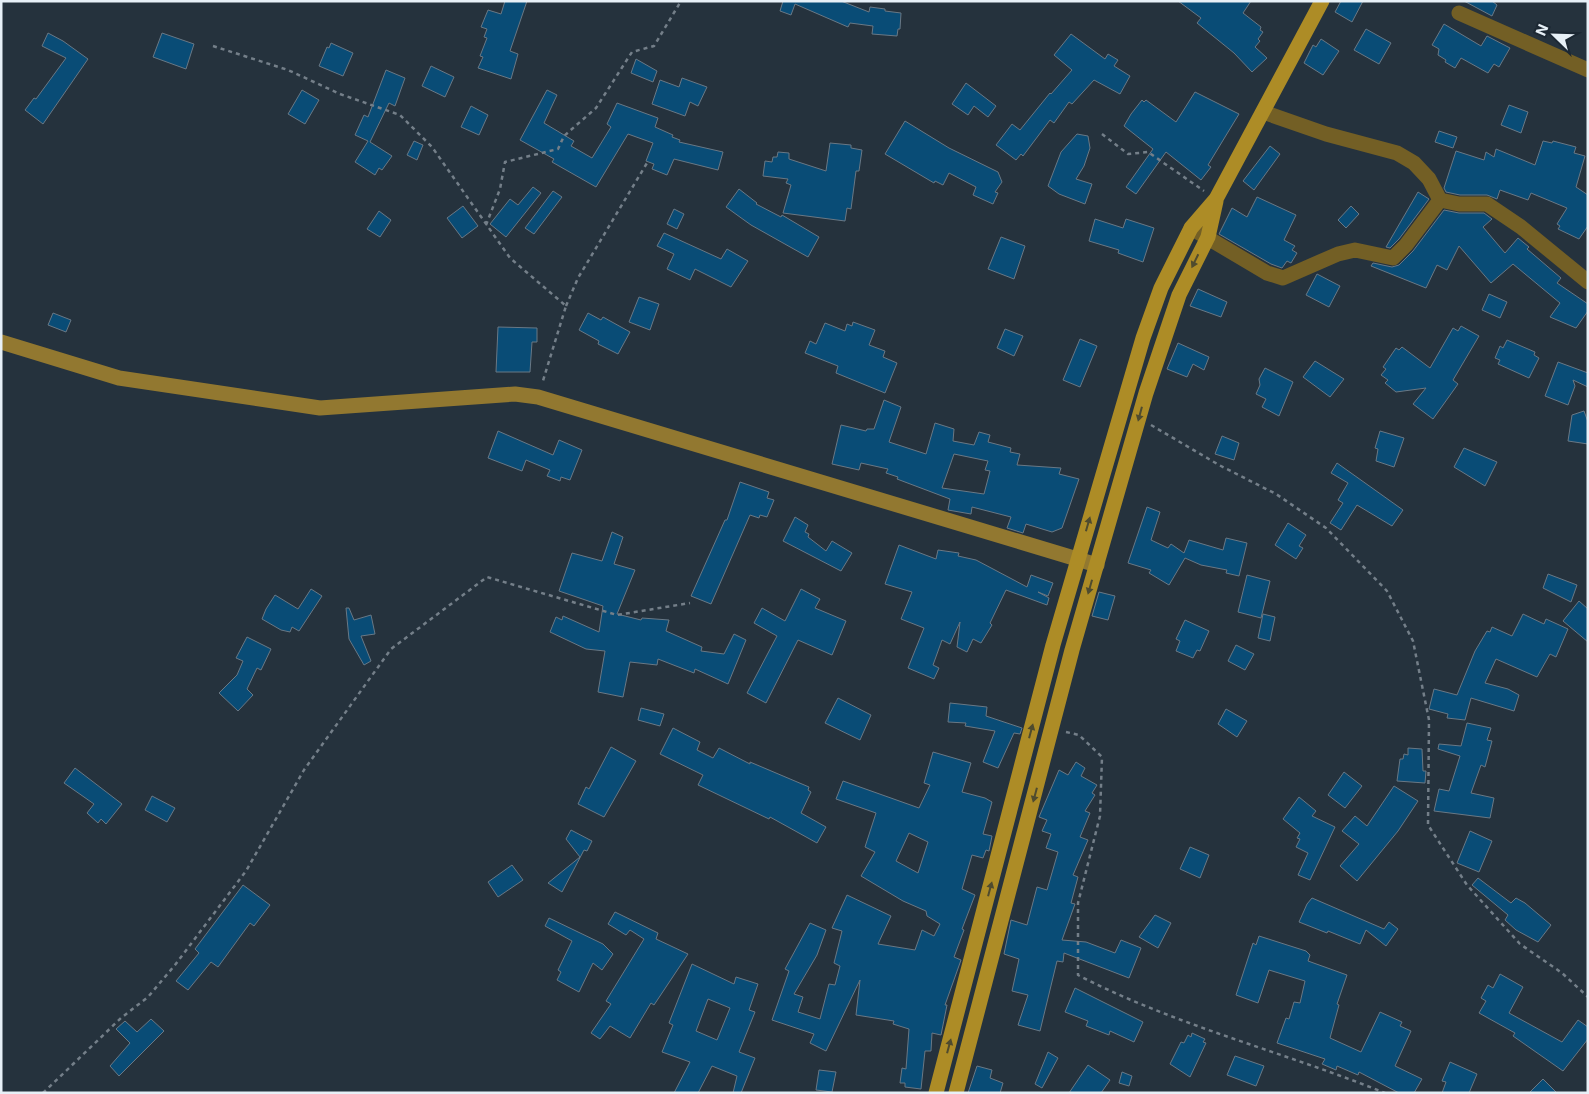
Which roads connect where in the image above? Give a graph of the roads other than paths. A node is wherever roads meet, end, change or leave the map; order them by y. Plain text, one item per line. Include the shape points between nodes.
1 (1322, 1) edge
2 (1459, 13) dead end
3 (1588, 70) edge
4 (1263, 112) junction
5 (1216, 199) junction
6 (1440, 200) junction
7 (1191, 228) junction
8 (1208, 237) junction
9 (1588, 282) edge
10 (1, 342) edge
11 (1078, 559) junction
12 (1097, 565) junction
13 (936, 1093) edge
14 (956, 1093) edge

1 - 4 main road
2 - 3 street
4 - 5 main road
4 - 6 street via 1326,134 1397,153 1414,163
5 - 7 main road
5 - 8 main road
6 - 8 street via 1393,258 1355,250 1282,278 1267,273
6 - 9 street via 1487,204 1521,227
7 - 8 street
11 -> 7 main road via 1143,338 1161,288
8 -> 12 main road via 1179,296 1161,344
10 - 11 street via 119,378 320,408 515,394 538,397
11 - 12 street
13 -> 11 main road
12 -> 14 main road

